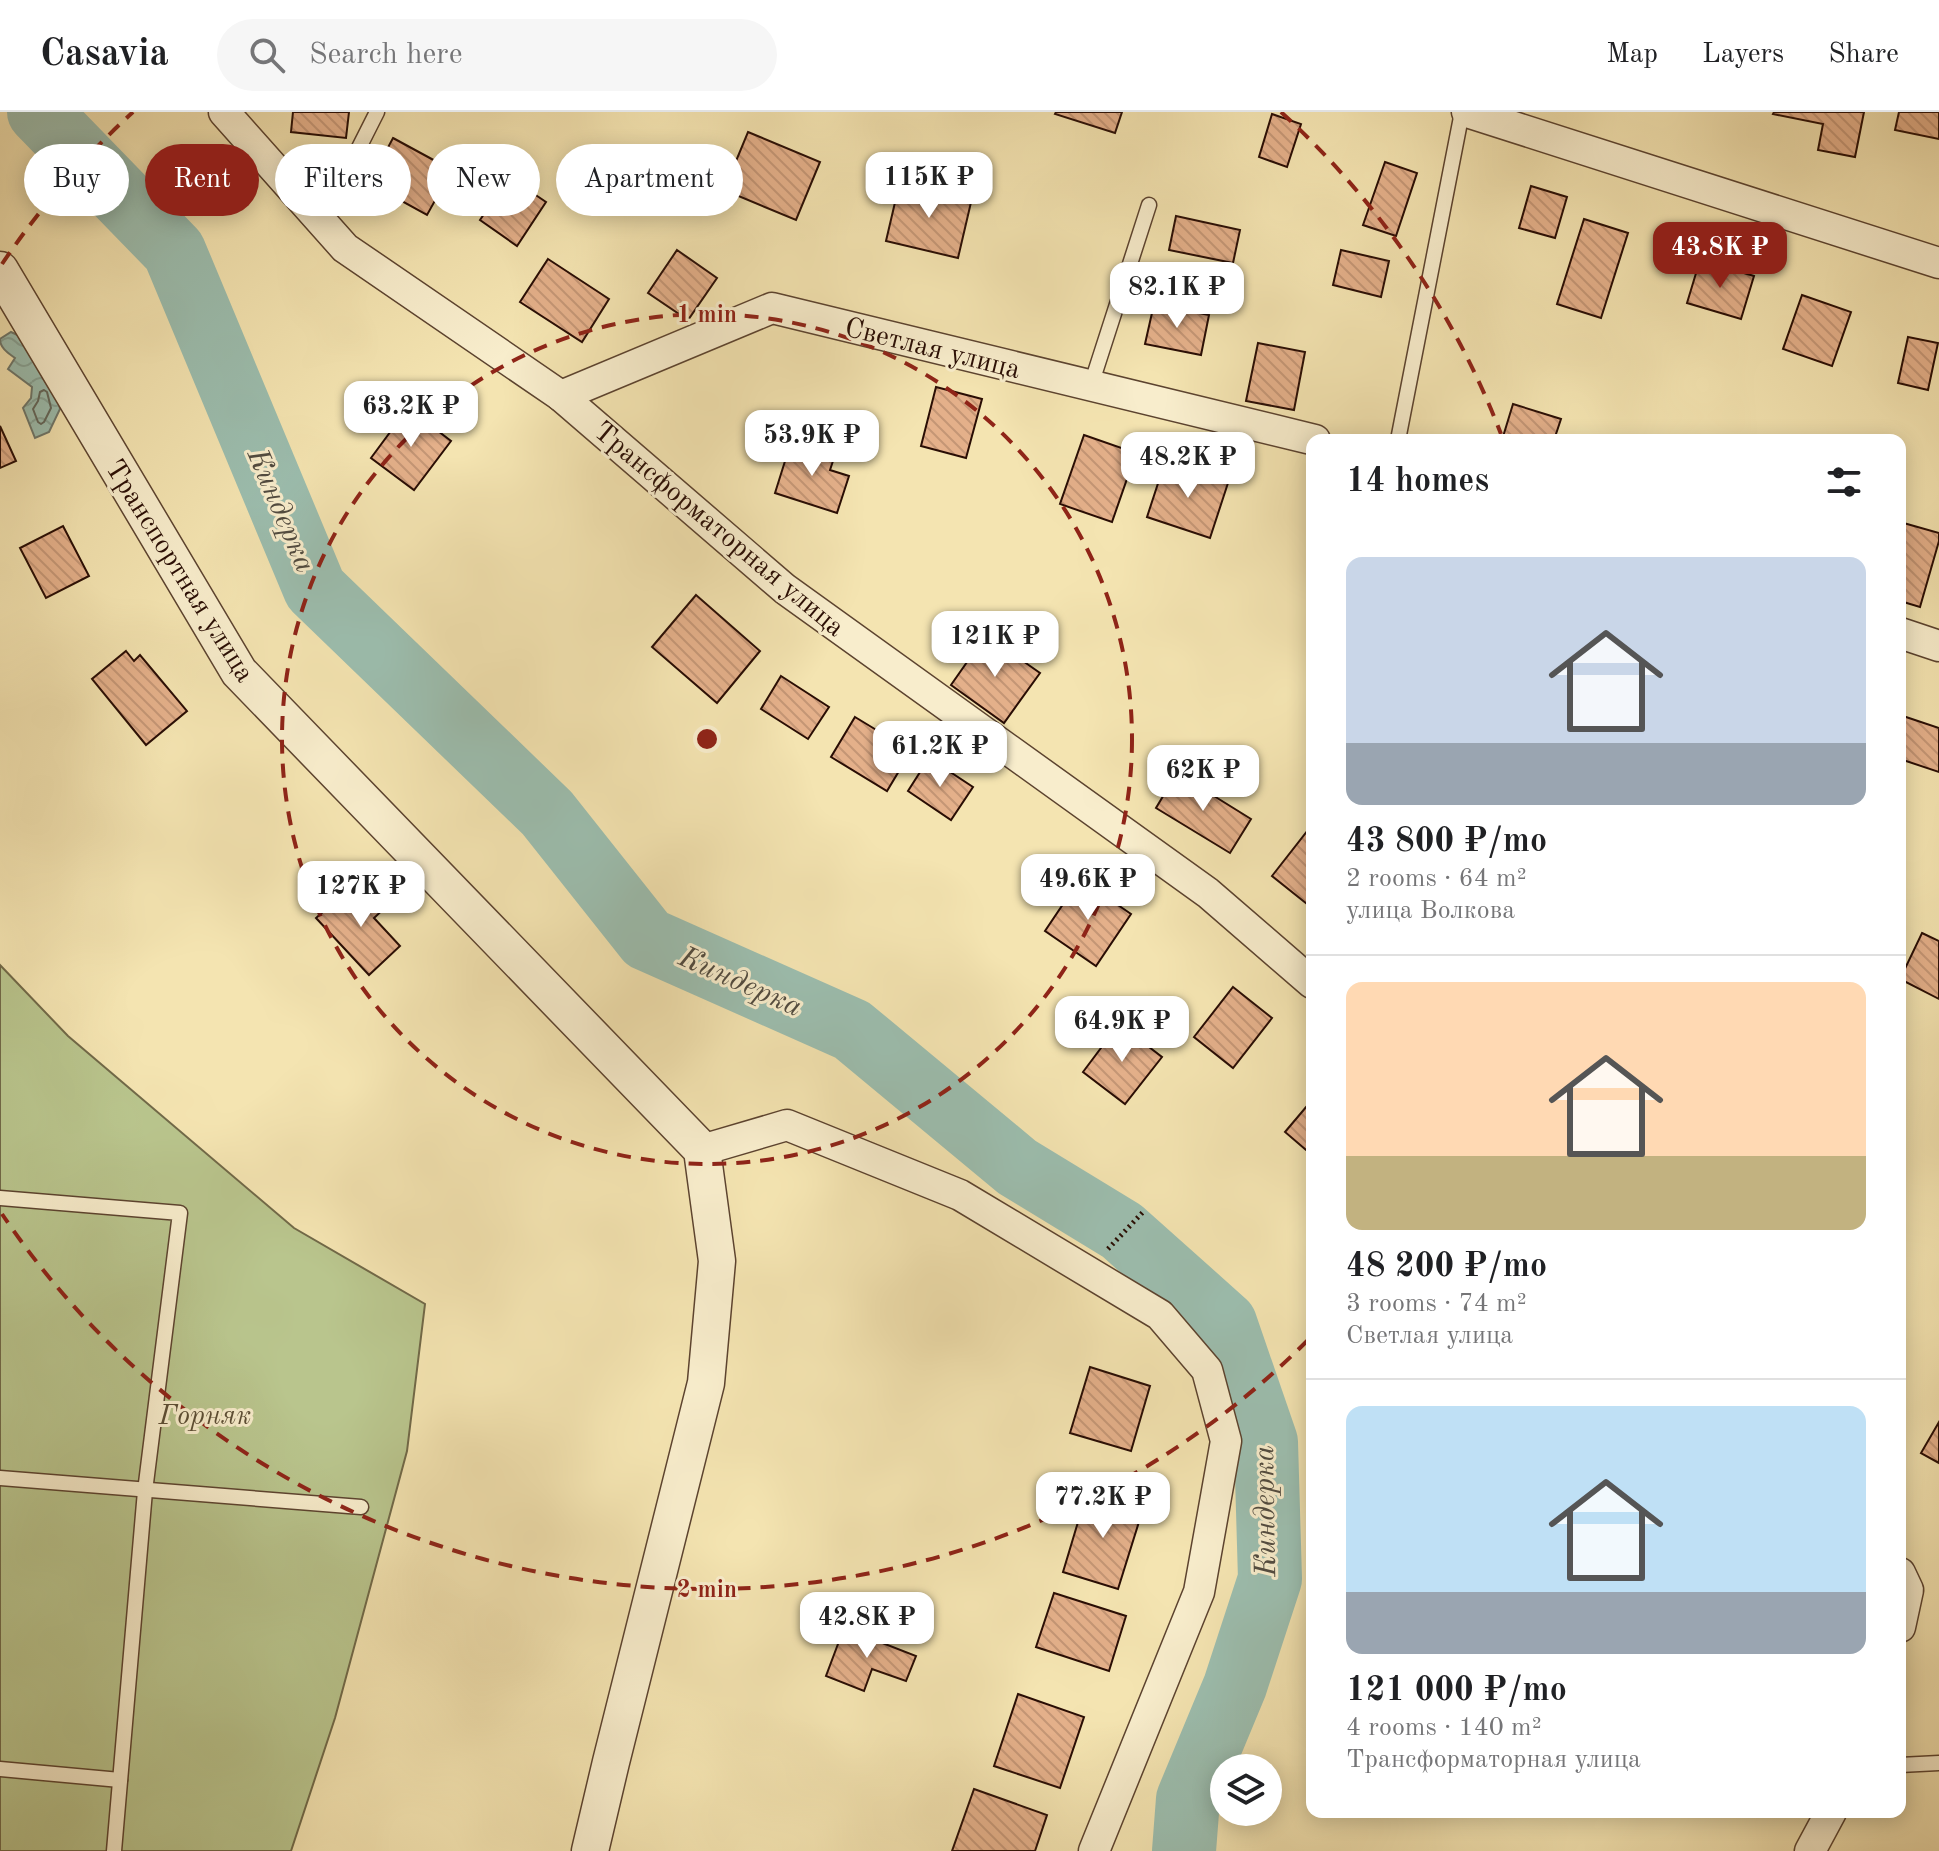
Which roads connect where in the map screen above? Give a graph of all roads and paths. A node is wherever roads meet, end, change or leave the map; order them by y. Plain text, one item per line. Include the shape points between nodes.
1 (224, 112) edge
2 (377, 112) edge
3 (1465, 112) edge
4 (1149, 205) dead end
5 (322, 221) junction
6 (1939, 263) edge
7 (0, 270) edge
8 (1091, 385) junction
9 (561, 396) junction
10 (1399, 434) edge
11 (1306, 438) edge
12 (1906, 635) edge
13 (1939, 646) edge
14 (1306, 978) edge
15 (702, 1150) junction
16 (0, 1198) edge
17 (1143, 1212) dead end
18 (1087, 1271) junction
19 (0, 1478) edge
20 (145, 1491) junction
21 (361, 1507) dead end
22 (1939, 1763) edge
23 (1906, 1765) edge
24 (0, 1769) edge
25 (120, 1780) junction
26 (1828, 1818) edge
27 (114, 1851) edge
28 (590, 1851) edge
29 (1094, 1851) edge
30 (1810, 1851) edge

1 - 5 street, Трансформаторная улица
2 - 5 lane
3 - 6 street
3 - 10 lane
4 - 8 lane
5 - 9 street, Трансформаторная улица via 345,248
7 - 15 street, Транспортная улица via 239,672
8 - 9 street, Светлая улица via 772,308
8 - 11 street, Светлая улица
9 - 14 street, Трансформаторная улица via 785,589 1208,893
12 - 13 street
15 - 18 street via 787,1125 960,1195
15 - 28 street via 717,1261 706,1383
16 - 20 lane via 180,1213
17 - 18 path
18 - 29 street via 1160,1315 1207,1370 1226,1441 1199,1592
19 - 20 lane
20 - 21 lane
20 - 25 lane
22 - 23 lane
24 - 25 lane
25 - 27 lane
26 - 30 street

